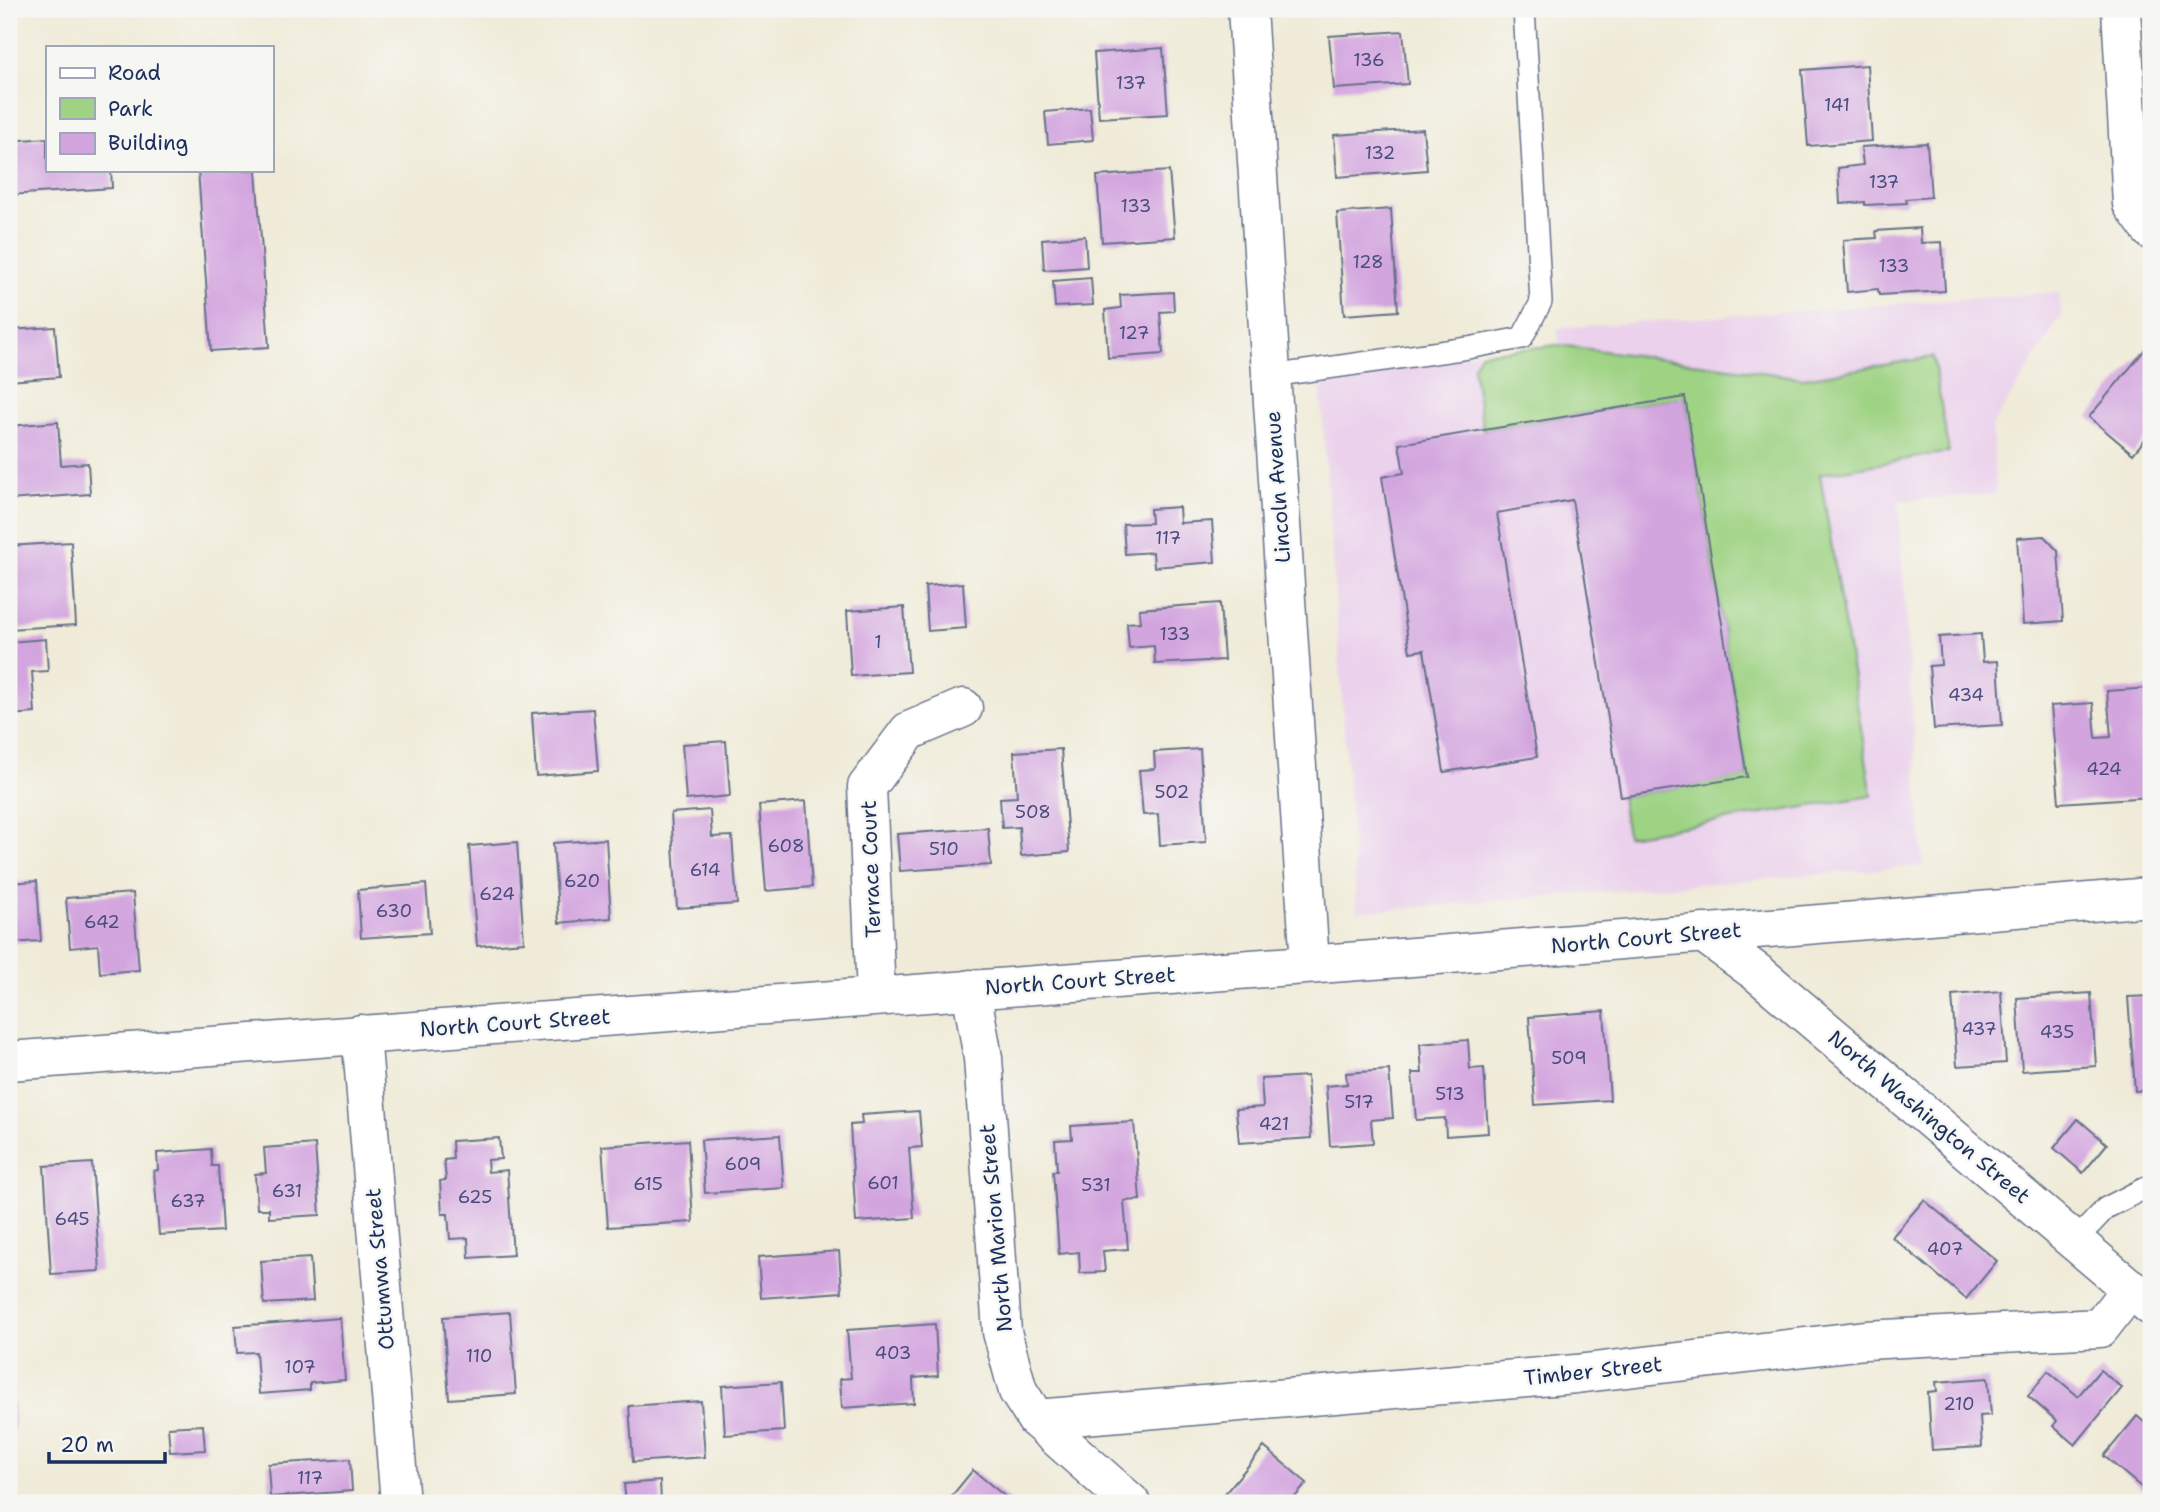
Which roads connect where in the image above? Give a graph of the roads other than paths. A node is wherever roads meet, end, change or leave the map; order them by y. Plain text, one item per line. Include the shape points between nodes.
1 (1247, 9) edge
2 (1524, 9) edge
3 (2120, 9) edge
4 (2151, 230) edge
5 (1271, 376) junction
6 (963, 708) dead end
7 (2151, 897) edge
8 (1703, 933) junction
9 (1310, 964) junction
10 (971, 989) junction
11 (876, 996) junction
12 (360, 1034) junction
13 (9, 1061) edge
14 (2151, 1185) edge
15 (2076, 1240) junction
16 (2141, 1297) edge
17 (1036, 1419) junction
18 (400, 1503) edge
19 (1131, 1503) edge

1 - 5 street, Lincoln Avenue
2 - 5 lane via 1541,302 1522,338
3 - 4 street via 2132,204
5 - 9 street, Lincoln Avenue
6 - 11 street, Terrace Court via 909,730 867,787
7 - 8 street, North Court Street
8 - 9 street, North Court Street
8 - 15 street, North Washington Street via 1769,982
9 - 10 street, North Court Street
10 - 11 street, North Court Street
10 - 17 street, North Marion Street via 983,1058 1002,1332 1018,1391
11 - 12 street, North Court Street
12 - 13 street, North Court Street
12 - 18 street, Ottumwa Street
14 - 15 lane via 2106,1208
15 - 16 street, North Washington Street
16 - 17 street, Timber Street via 2100,1328 1865,1339 1576,1374
17 - 19 street, North Marion Street

